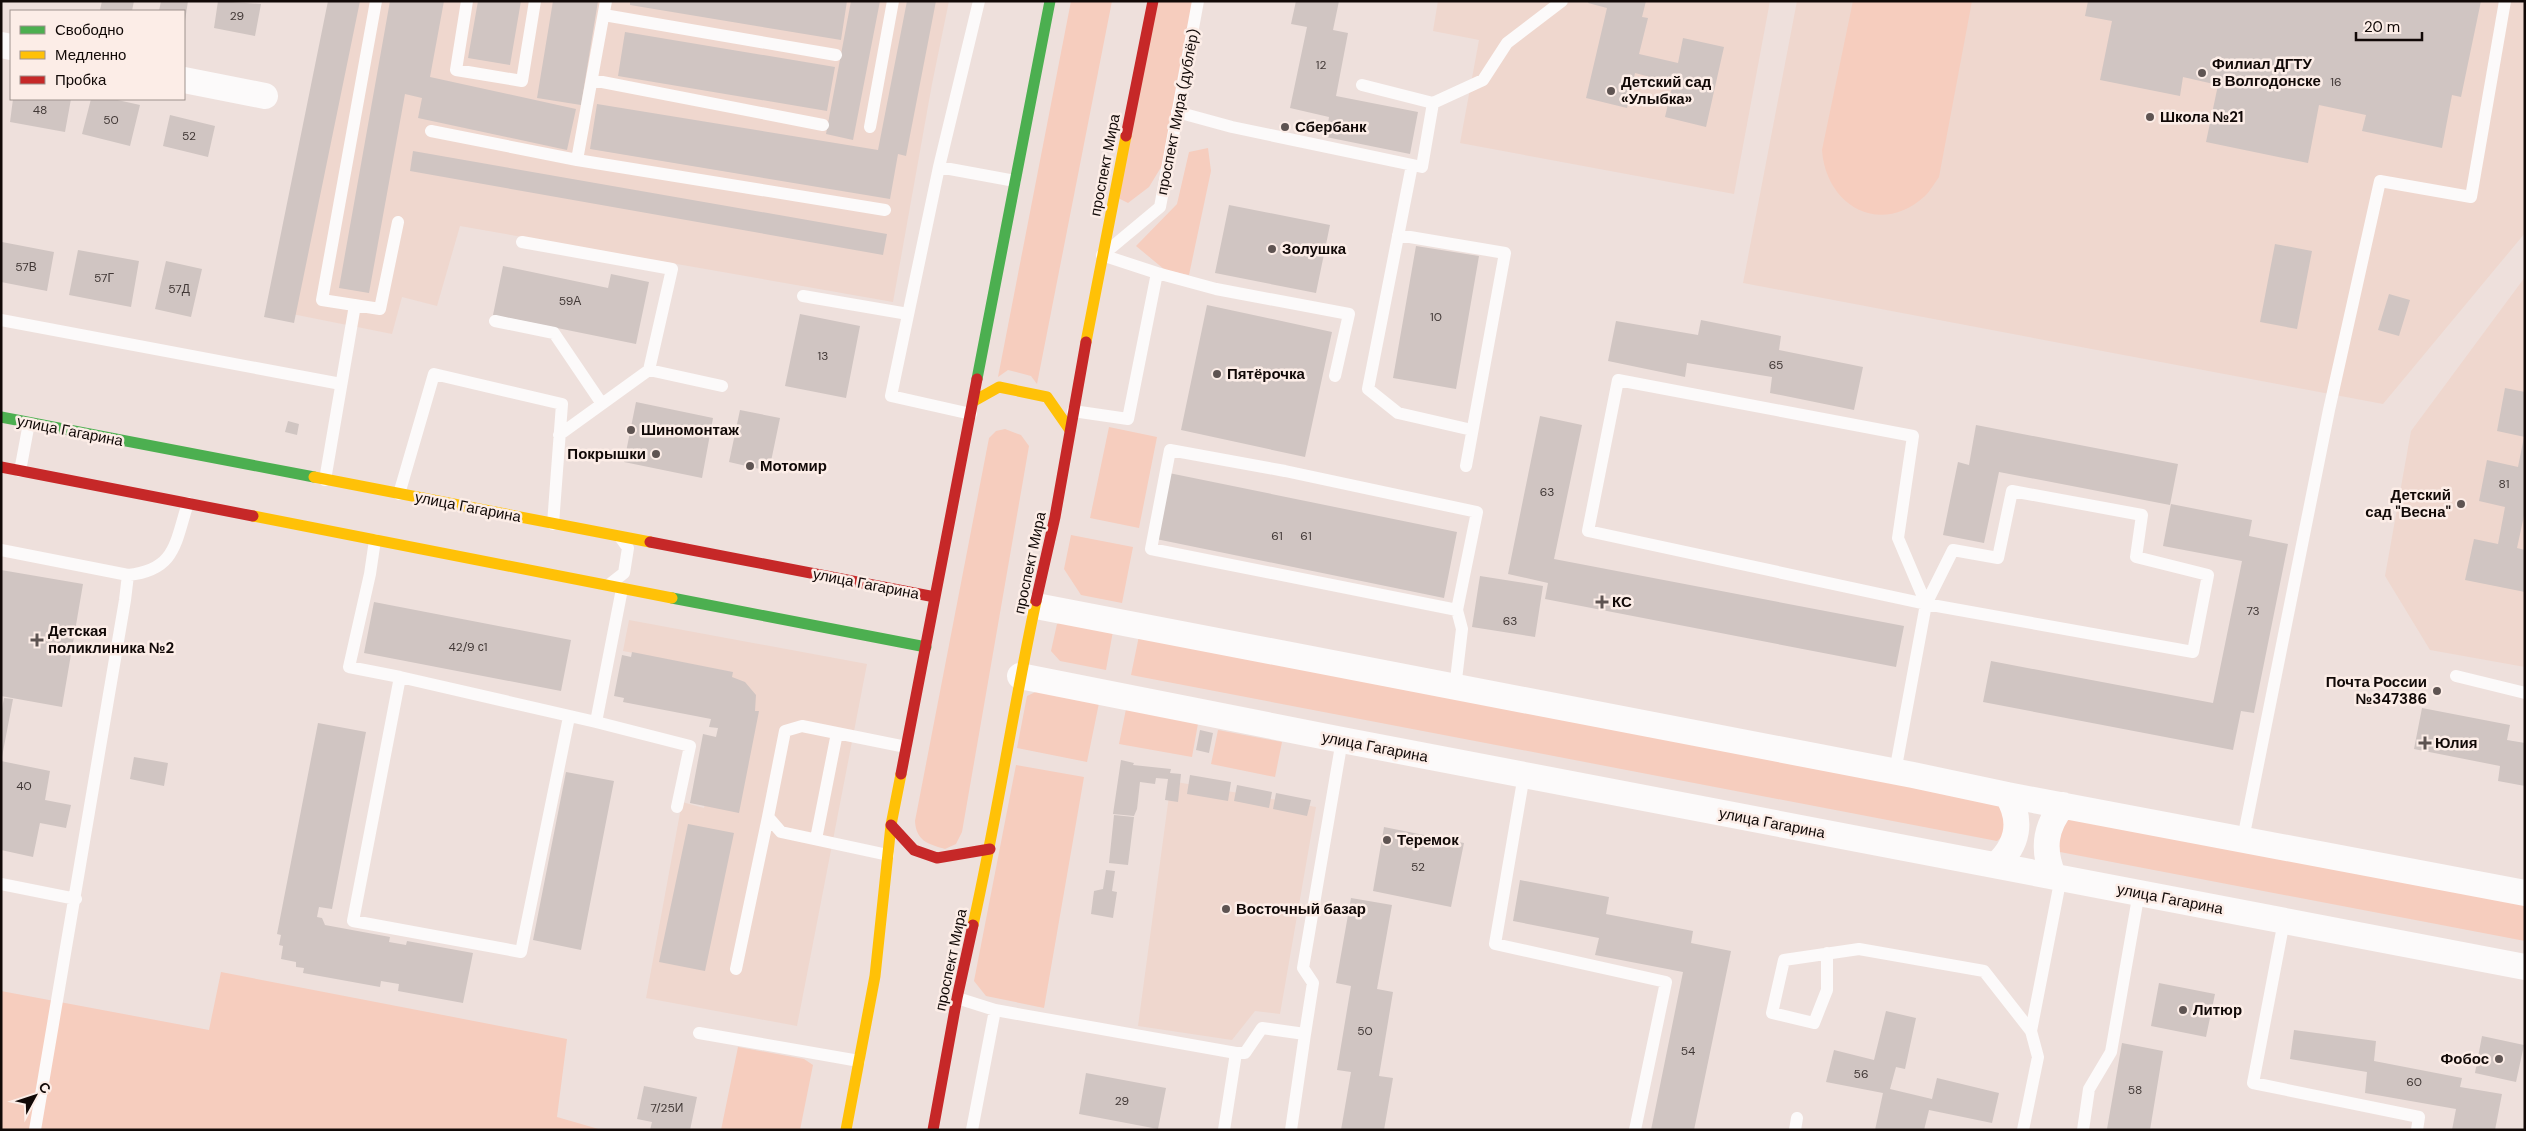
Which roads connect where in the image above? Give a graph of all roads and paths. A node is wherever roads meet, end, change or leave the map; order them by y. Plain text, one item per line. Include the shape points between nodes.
1 (376, 1) edge
2 (468, 1) edge
3 (535, 1) edge
4 (606, 1) edge
5 (893, 1) edge
6 (979, 1) edge
7 (1050, 1) edge
8 (1153, 1) edge
9 (1198, 1) edge
10 (1562, 1) edge
11 (2505, 1) edge
12 (604, 15) junction
13 (836, 54) dead end
14 (185, 80) edge
15 (592, 80) junction
16 (1362, 85) dead end
17 (265, 96) dead end
18 (1433, 103) junction
19 (1177, 112) junction
20 (824, 125) dead end
21 (870, 127) dead end
22 (431, 131) dead end
23 (577, 160) junction
24 (1412, 165) junction
25 (939, 167) junction
26 (1015, 181) junction
27 (885, 210) dead end
28 (398, 222) dead end
29 (1398, 235) junction
30 (522, 242) dead end
31 (1102, 255) junction
32 (1157, 273) junction
33 (803, 296) dead end
34 (355, 305) junction
35 (908, 314) junction
36 (1, 320) edge
37 (495, 321) dead end
38 (649, 370) junction
39 (1335, 376) dead end
40 (341, 384) junction
41 (722, 386) dead end
42 (602, 404) junction
43 (972, 407) junction
44 (1073, 411) junction
45 (1, 417) edge
46 (29, 423) junction
47 (1070, 430) junction
48 (1472, 430) junction
49 (559, 434) junction
50 (1466, 466) dead end
51 (1, 467) edge
52 (20, 471) junction
53 (325, 480) junction
54 (399, 494) junction
55 (188, 503) junction
56 (553, 524) junction
57 (619, 535) junction
58 (376, 540) junction
59 (1, 550) edge
60 (128, 575) junction
61 (608, 586) junction
62 (622, 589) junction
63 (935, 597) junction
64 (1926, 604) junction
65 (1036, 606) junction
66 (1457, 610) junction
67 (926, 647) junction
68 (1020, 676) junction
69 (2456, 676) dead end
70 (400, 677) junction
71 (1455, 688) junction
72 (2525, 693) edge
73 (569, 717) junction
74 (596, 722) junction
75 (837, 733) junction
76 (1342, 740) junction
77 (906, 747) junction
78 (1895, 772) junction
79 (1524, 775) junction
80 (2007, 795) junction
81 (2064, 805) junction
82 (677, 807) dead end
83 (768, 817) junction
84 (891, 825) junction
85 (2243, 838) junction
86 (816, 839) junction
87 (990, 849) junction
88 (888, 855) junction
89 (1996, 864) junction
90 (2057, 876) junction
91 (1, 884) edge
92 (2139, 892) junction
93 (2525, 893) edge
94 (76, 899) junction
95 (2284, 921) junction
96 (1828, 953) junction
97 (2525, 967) edge
98 (736, 969) dead end
99 (957, 998) junction
100 (995, 1010) junction
101 (2030, 1031) junction
102 (699, 1033) dead end
103 (1305, 1034) junction
104 (1236, 1053) junction
105 (859, 1061) junction
106 (35, 1130) edge
107 (846, 1130) edge
108 (933, 1130) edge
109 (972, 1130) edge
110 (1224, 1130) edge
111 (1291, 1130) edge
112 (1635, 1130) edge
113 (2023, 1130) edge
114 (2083, 1130) edge
115 (2418, 1130) edge

1 - 34 lane via 322,300
2 - 3 lane via 456,70 522,81
4 - 12 lane
5 - 21 lane
6 - 25 lane
7 - 26 main road
8 - 31 main road, проспект Мира
9 - 19 lane, проспект Мира (дублёр)
10 - 18 lane via 1507,43 1483,80
11 - 85 lane via 2471,197 2380,182
12 - 13 lane
12 - 15 lane
14 - 17 street
15 - 20 lane
15 - 23 lane
16 - 18 lane
18 - 24 lane via 1422,167
19 - 24 lane via 1232,127
19 - 31 lane, проспект Мира (дублёр) via 1160,207
22 - 23 lane
23 - 27 lane
24 - 29 lane
25 - 26 lane
25 - 35 lane
26 - 43 main road
28 - 34 lane via 380,309
29 - 48 lane via 1368,389 1398,413
29 - 48 lane via 1505,253
30 - 38 lane via 672,269
31 - 32 lane
31 - 44 main road, проспект Мира
32 - 39 lane via 1216,290 1349,314
32 - 44 lane via 1128,419
33 - 35 lane
34 - 40 lane
35 - 43 lane via 891,396
36 - 40 lane
37 - 42 lane via 554,334
38 - 41 lane
38 - 42 lane
40 - 53 lane
42 - 49 lane
43 - 47 main road via 999,386 1048,398
43 - 63 main road
44 - 47 main road, проспект Мира
45 - 46 main road, улица Гагарина
46 - 52 lane
46 - 53 main road, улица Гагарина
47 - 65 main road, проспект Мира
48 - 50 lane
49 - 54 lane via 562,404 434,374
49 - 56 lane
51 - 52 main road
52 - 55 main road
53 - 54 main road, улица Гагарина
54 - 56 main road, улица Гагарина
55 - 58 main road
55 - 60 lane via 172,551 158,568
56 - 57 main road, улица Гагарина
57 - 61 lane via 628,548 624,573
57 - 63 main road, улица Гагарина
58 - 61 main road
58 - 70 lane via 349,667
59 - 60 lane
60 - 94 lane
61 - 62 main road
62 - 67 main road
62 - 74 lane
63 - 67 main road
64 - 64 lane via 1952,550 1998,558 2012,491 2142,515 2136,557 2208,575 2193,652
64 - 64 lane via 1588,531 1618,380 1913,436 1898,538
64 - 78 lane
65 - 68 main road, проспект Мира
65 - 71 street
66 - 66 lane via 1477,512 1170,450 1151,549
66 - 71 lane via 1462,629
67 - 77 main road
68 - 76 street, улица Гагарина
68 - 87 main road, проспект Мира
69 - 72 lane
70 - 73 lane
70 - 73 lane via 353,922 521,952
71 - 78 street
73 - 74 lane
74 - 82 lane via 690,746
75 - 77 lane
75 - 83 lane via 802,726 786,731
75 - 86 lane
76 - 79 street, улица Гагарина
76 - 103 lane via 1303,968 1313,983
77 - 84 main road
78 - 80 street
79 - 89 street, улица Гагарина
79 - 112 lane via 1495,944 1666,982
80 - 81 street
80 - 89 street via 2016,816 2016,838 2012,848
81 - 85 street
81 - 90 street via 2053,819 2046,837 2047,861
83 - 86 lane via 781,832
83 - 98 lane
84 - 87 main road via 914,850 937,858
84 - 88 main road
85 - 93 street
86 - 88 lane
87 - 99 main road, проспект Мира
88 - 105 main road via 875,976
89 - 90 street, улица Гагарина
90 - 92 street, улица Гагарина
90 - 101 lane
91 - 94 lane
92 - 95 street, улица Гагарина
92 - 114 lane via 2111,1052 2089,1088
94 - 106 lane
95 - 97 street, улица Гагарина
95 - 115 lane via 2253,1083 2419,1117
96 - 96 lane via 1784,960 1772,1013 1814,1023 1827,990
96 - 101 lane via 1859,949 1984,971
99 - 100 lane
99 - 108 main road, проспект Мира
100 - 104 lane
100 - 109 lane
101 - 113 lane via 2038,1057
102 - 105 lane
103 - 104 lane via 1262,1028 1246,1053
103 - 111 lane
104 - 110 lane
105 - 107 main road

